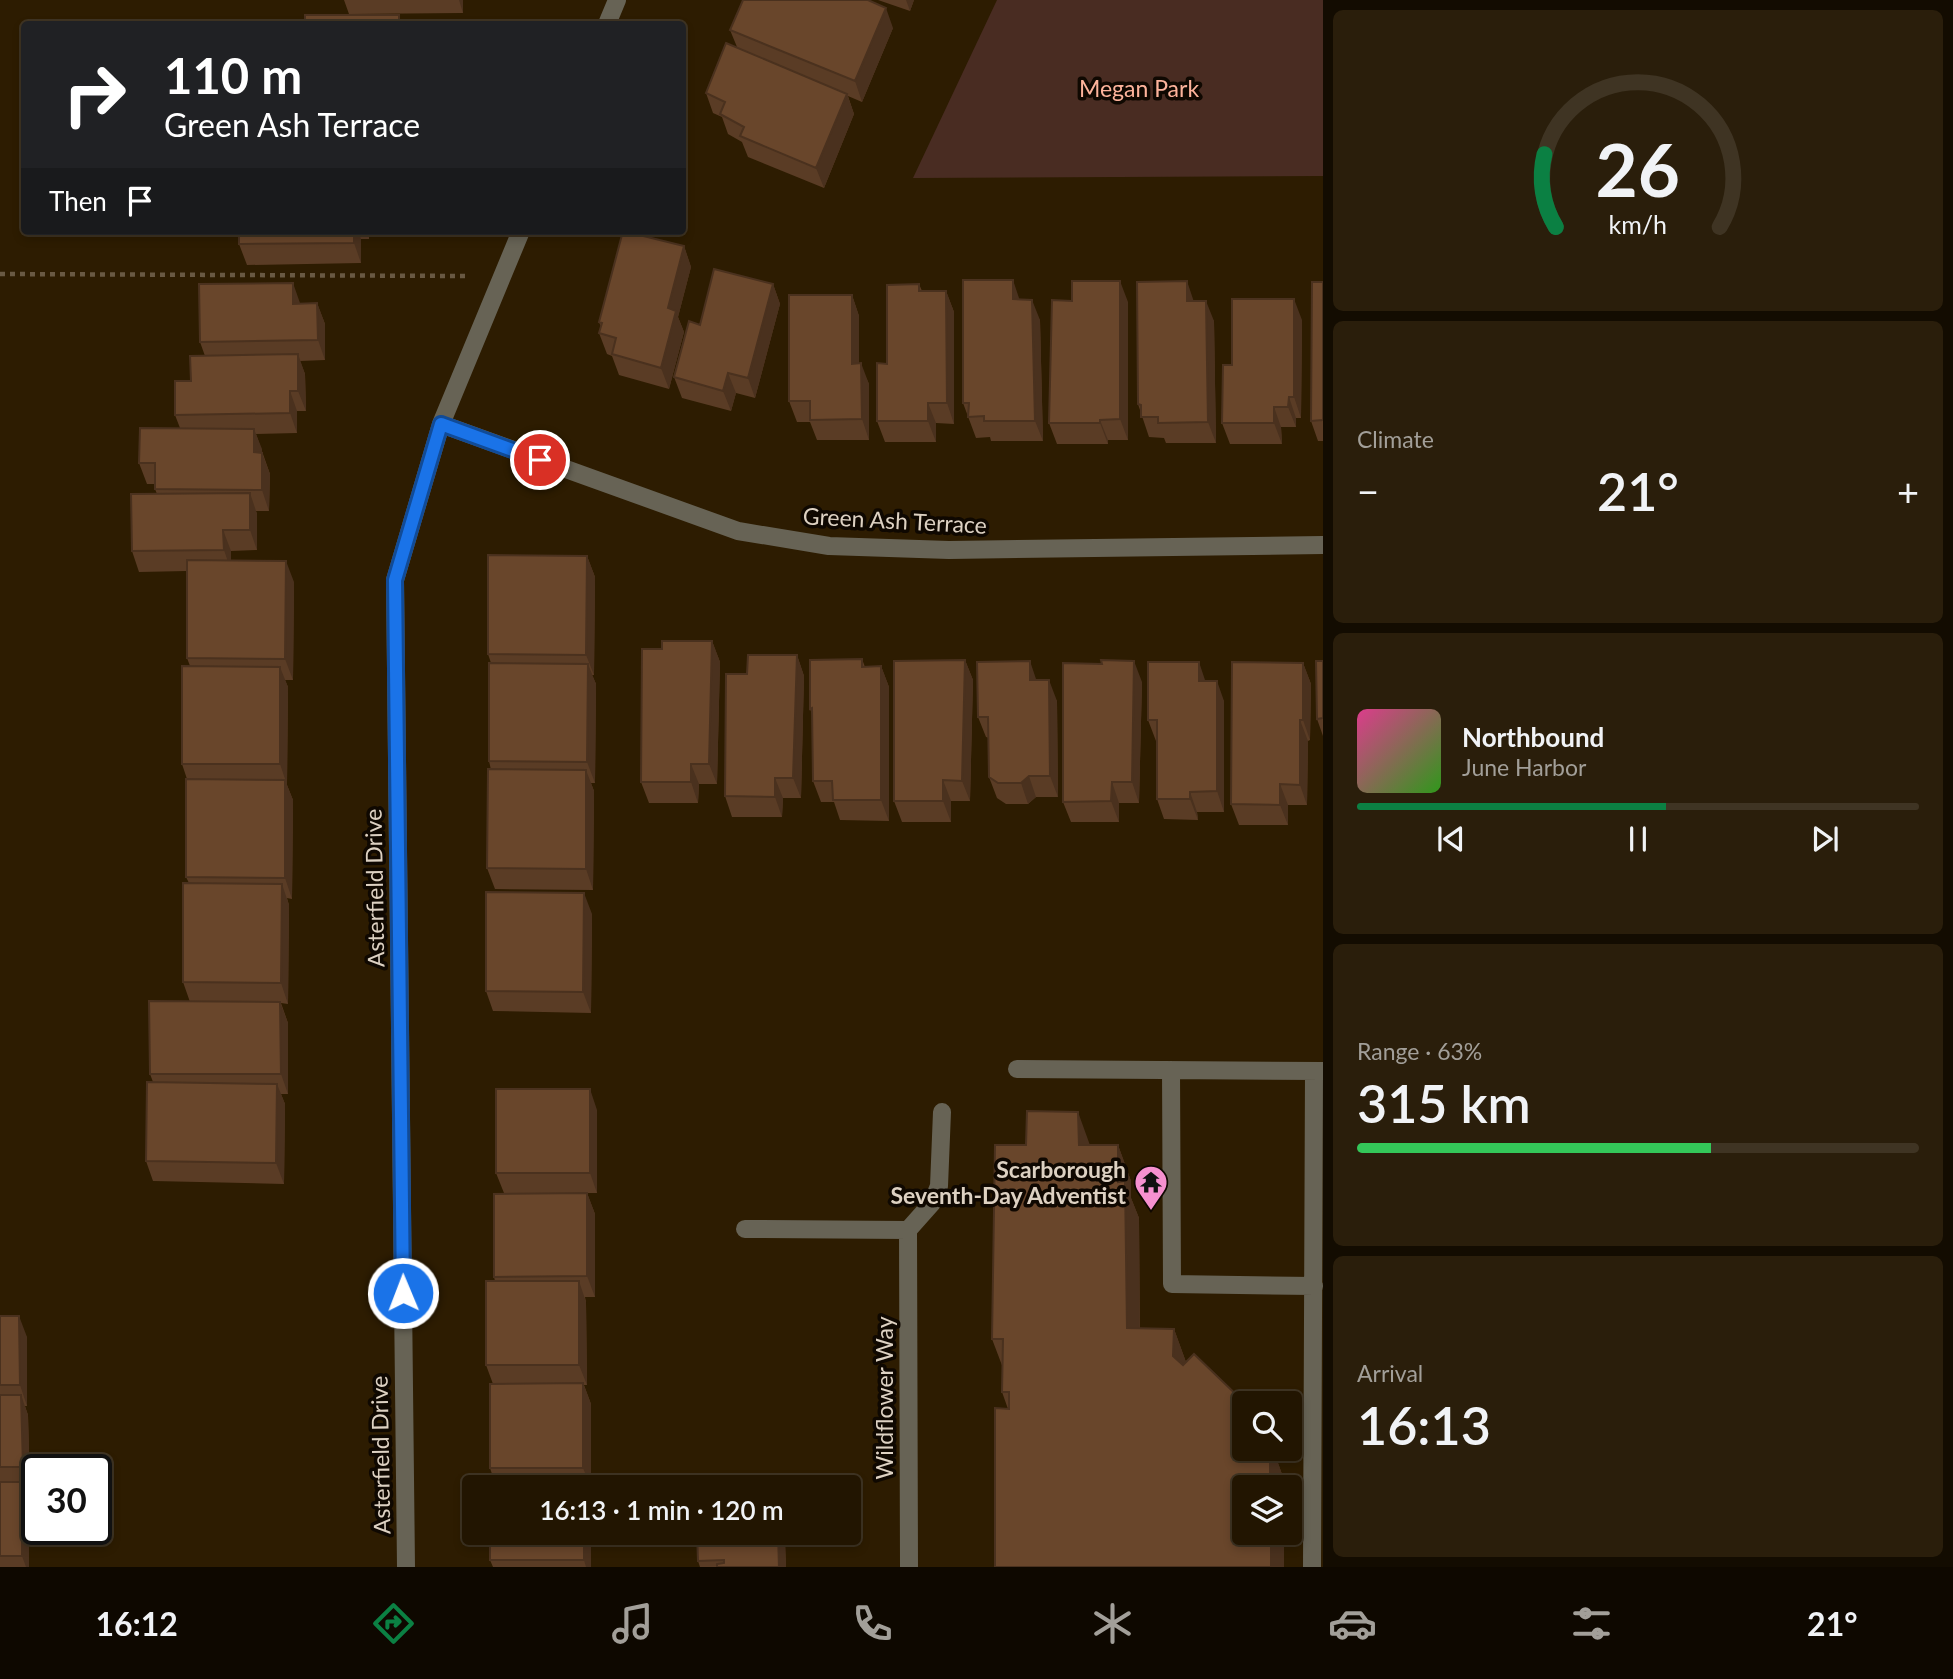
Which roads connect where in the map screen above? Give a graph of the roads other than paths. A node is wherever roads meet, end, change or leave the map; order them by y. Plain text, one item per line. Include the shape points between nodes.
1 (617, 0) edge
2 (608, 21) edge
3 (519, 235) edge
4 (441, 424) junction
5 (1323, 545) edge
6 (1017, 1069) dead end
7 (1171, 1070) junction
8 (1319, 1071) edge
9 (943, 1112) dead end
10 (745, 1229) dead end
11 (908, 1230) junction
12 (1314, 1286) junction
13 (406, 1567) edge
14 (909, 1567) edge
15 (1312, 1567) edge

1 - 2 street
3 - 4 street, Asterfield Drive
4 - 5 street, Green Ash Terrace via 738,531 829,546 949,550
4 - 13 street, Asterfield Drive via 395,580
6 - 7 street
7 - 8 street
7 - 12 street via 1172,1284
8 - 12 street
9 - 11 street via 939,1186 932,1203
10 - 11 street
11 - 14 street, Wildflower Way
12 - 15 street

